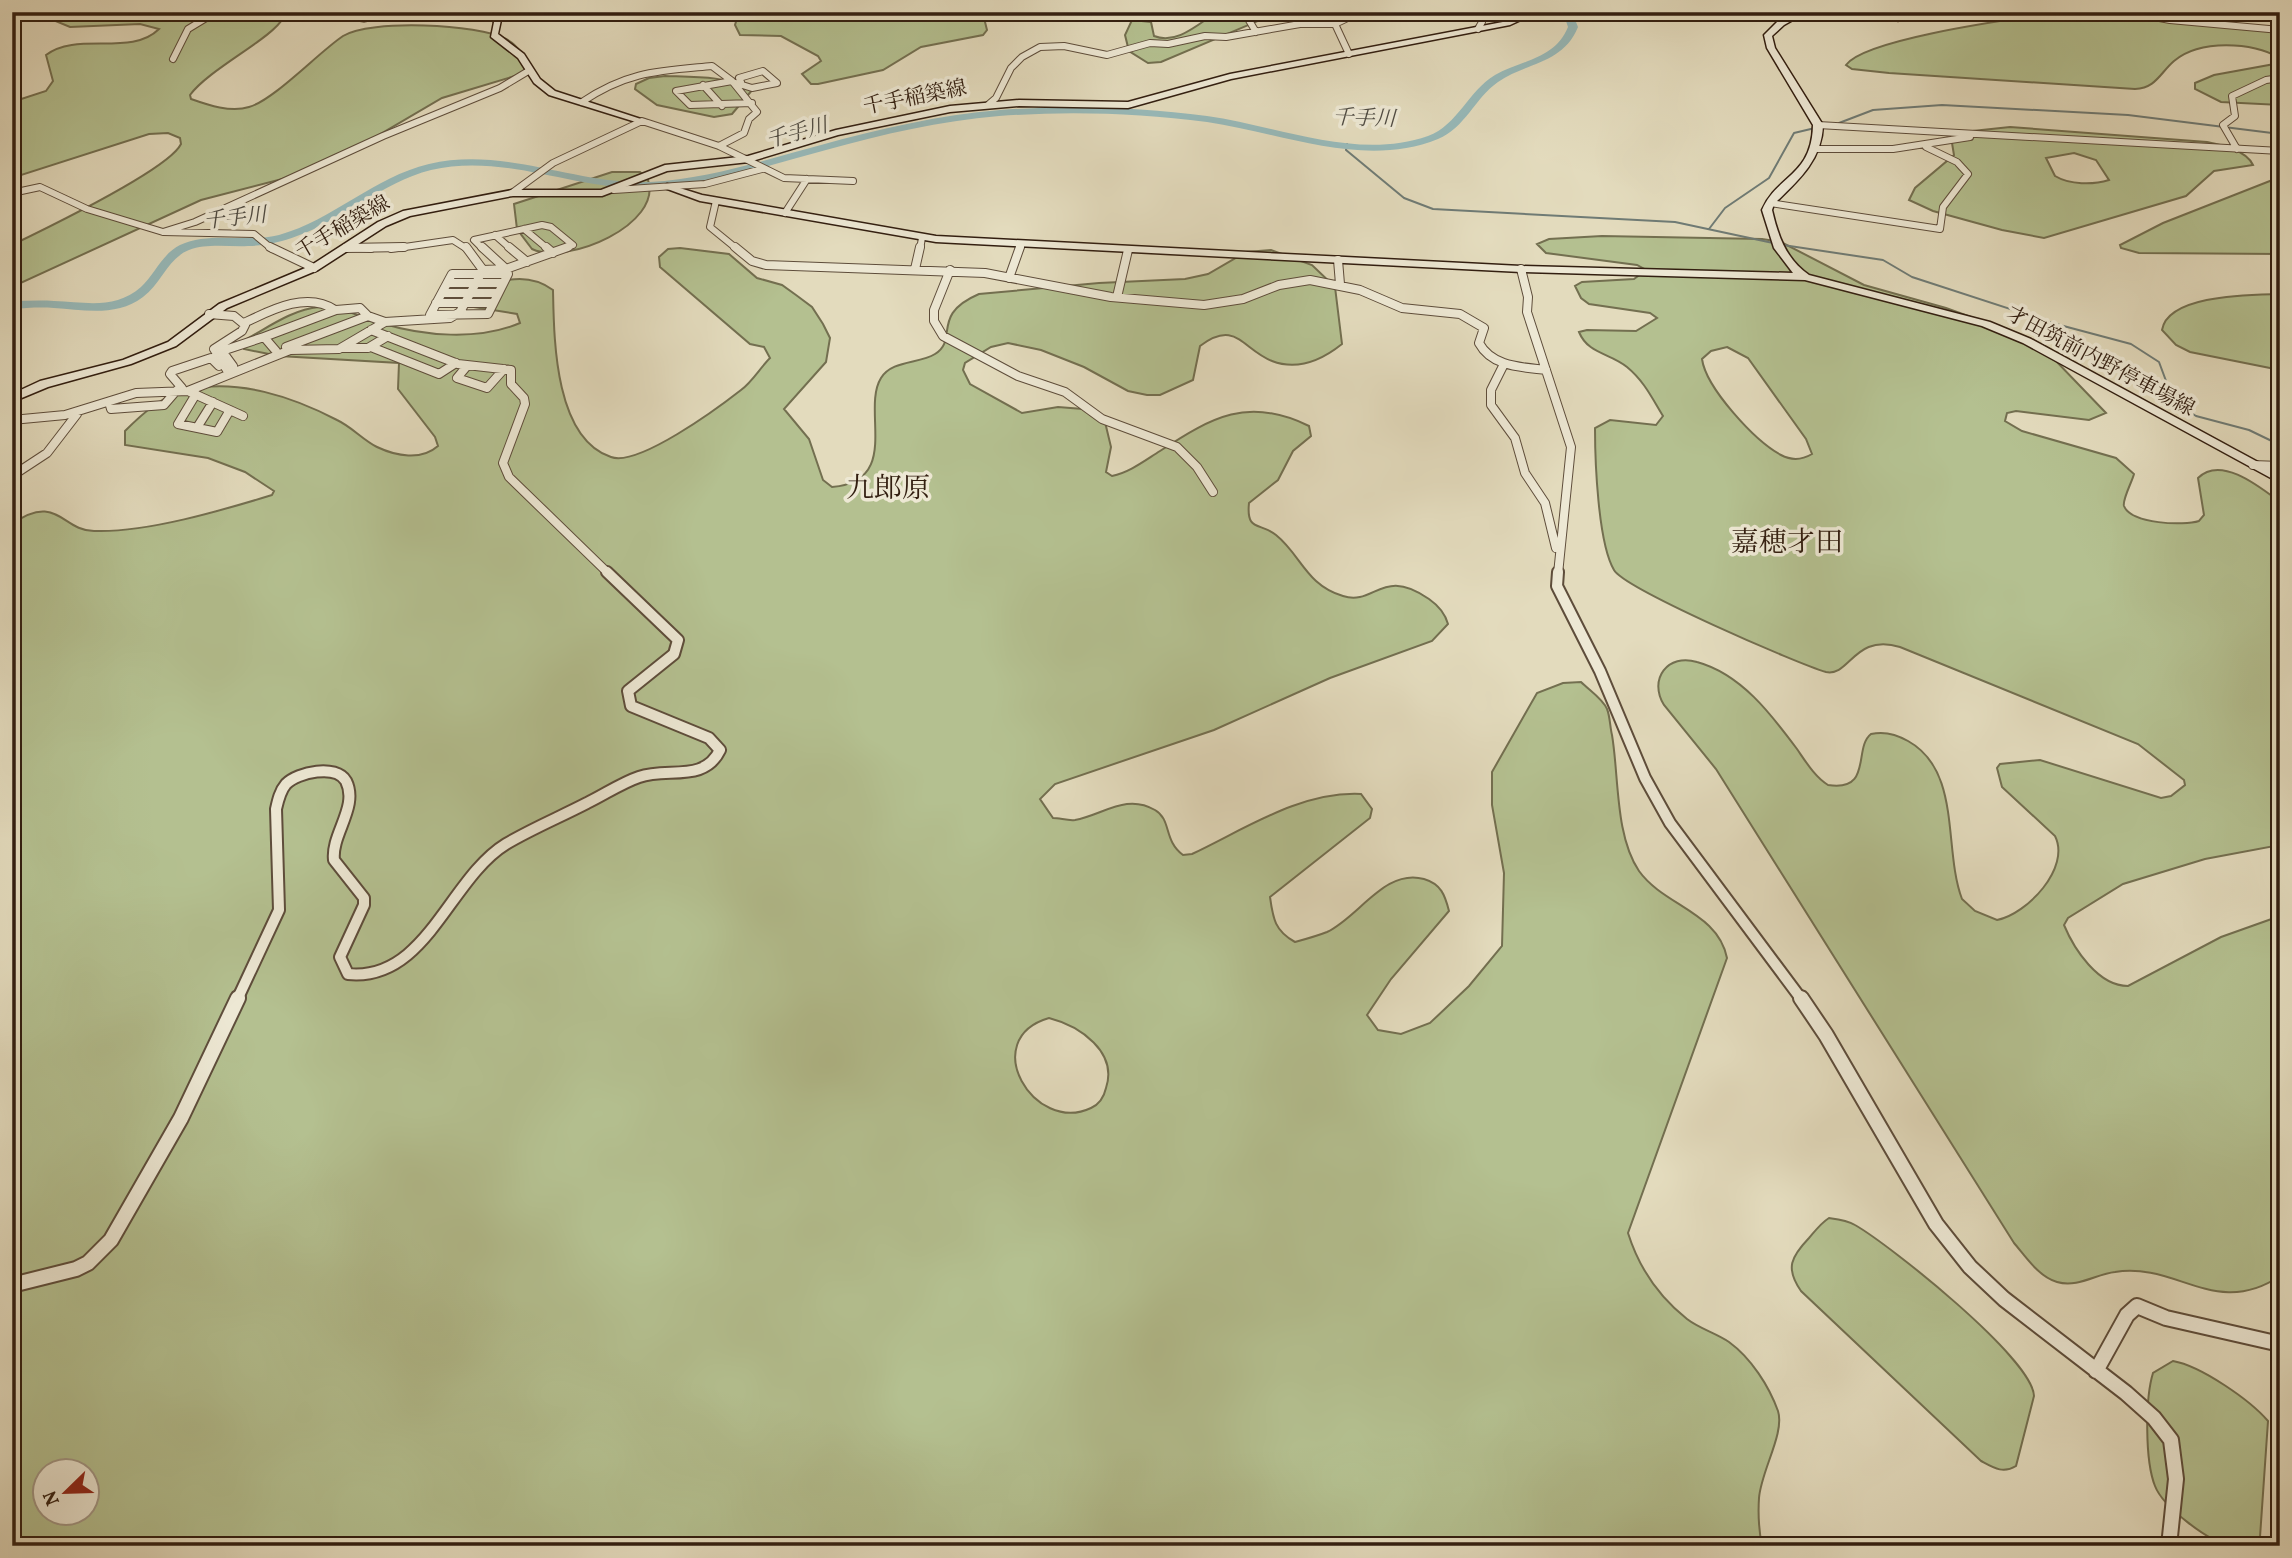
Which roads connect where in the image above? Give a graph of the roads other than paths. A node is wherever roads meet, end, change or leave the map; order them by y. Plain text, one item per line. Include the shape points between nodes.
1 (216, 12) edge
2 (298, 12) edge
3 (418, 12) edge
4 (487, 12) edge
5 (1244, 12) edge
6 (1449, 12) edge
7 (1480, 12) edge
8 (1511, 12) edge
9 (1803, 12) edge
10 (1885, 12) edge
11 (2128, 12) edge
12 (1532, 14) edge
13 (1898, 18) dead end
14 (1335, 24) junction
15 (1478, 29) junction
16 (1256, 32) junction
17 (2280, 33) edge
18 (1349, 54) junction
19 (173, 59) dead end
20 (530, 70) junction
21 (751, 74) junction
22 (2280, 78) edge
23 (735, 82) junction
24 (703, 85) junction
25 (764, 86) junction
26 (689, 87) junction
27 (582, 102) junction
28 (752, 103) junction
29 (989, 104) junction
30 (706, 105) junction
31 (722, 106) junction
32 (642, 121) junction
33 (1818, 125) junction
34 (1983, 134) junction
35 (719, 146) junction
36 (1926, 147) junction
37 (1816, 149) junction
38 (2237, 149) junction
39 (2280, 151) edge
40 (750, 160) junction
41 (762, 168) junction
42 (807, 179) junction
43 (853, 181) dead end
44 (667, 187) junction
45 (618, 188) junction
46 (12, 193) edge
47 (512, 193) junction
48 (716, 201) junction
49 (1770, 203) junction
50 (785, 213) junction
51 (524, 229) junction
52 (163, 232) junction
53 (495, 235) junction
54 (922, 238) junction
55 (1021, 245) junction
56 (346, 248) junction
57 (1128, 250) junction
58 (553, 253) junction
59 (1338, 260) junction
60 (527, 262) junction
61 (314, 268) junction
62 (506, 269) junction
63 (915, 269) junction
64 (1521, 269) junction
65 (950, 270) junction
66 (482, 272) junction
67 (1805, 277) junction
68 (1009, 278) junction
69 (447, 283) junction
70 (476, 283) junction
71 (503, 283) junction
72 (1340, 285) junction
73 (442, 293) junction
74 (470, 293) junction
75 (498, 293) junction
76 (1117, 297) junction
77 (436, 303) junction
78 (465, 303) junction
79 (493, 303) junction
80 (345, 309) junction
81 (335, 310) junction
82 (209, 314) junction
83 (324, 314) junction
84 (457, 315) junction
85 (368, 316) junction
86 (357, 321) junction
87 (304, 322) junction
88 (385, 322) junction
89 (244, 323) junction
90 (337, 328) junction
91 (284, 330) junction
92 (370, 330) junction
93 (316, 336) junction
94 (388, 336) junction
95 (264, 337) junction
96 (402, 342) junction
97 (243, 343) junction
98 (296, 343) junction
99 (371, 347) junction
100 (339, 349) junction
101 (276, 351) junction
102 (429, 352) junction
103 (384, 353) junction
104 (255, 359) junction
105 (410, 363) junction
106 (456, 363) junction
107 (1504, 364) junction
108 (192, 365) junction
109 (467, 366) junction
110 (485, 367) junction
111 (504, 369) junction
112 (227, 370) junction
113 (1546, 370) junction
114 (203, 379) junction
115 (472, 384) junction
116 (185, 391) junction
117 (12, 398) edge
118 (109, 402) junction
119 (213, 402) junction
120 (230, 410) junction
121 (83, 411) junction
122 (243, 416) dead end
123 (12, 420) edge
124 (198, 426) junction
125 (2253, 465) junction
126 (2280, 466) edge
127 (12, 476) edge
128 (2280, 479) edge
129 (1213, 492) dead end
130 (1558, 557) junction
131 (12, 1284) edge
132 (2280, 1343) edge
133 (2096, 1371) junction
134 (2169, 1546) edge

1 - 19 street via 188,26
2 - 3 main road via 364,19
4 - 20 main road via 498,22 494,35 521,56
5 - 16 street
6 - 14 street via 1422,17 1356,14
7 - 15 street
8 - 12 street
9 - 33 main road via 1772,30 1768,41
10 - 13 street
11 - 17 street
12 - 15 main road, 千手稲築線
14 - 16 street via 1300,24
14 - 18 street
15 - 18 main road, 千手稲築線
16 - 29 street via 1150,43 1107,55 1076,47 1040,47 1011,68
18 - 29 main road, 千手稲築線 via 1230,77 1128,105
20 - 27 main road via 544,88
20 - 52 street via 500,88
21 - 23 street
21 - 25 street
21 - 25 street via 766,71 777,83
22 - 38 street via 2232,96 2235,116 2223,130
23 - 24 street
23 - 25 street via 749,88
23 - 27 street via 712,66 650,71 609,84
23 - 28 street
24 - 26 street
24 - 31 street
26 - 30 street
26 - 30 street via 676,91 686,103
27 - 32 main road
28 - 31 street
28 - 35 street via 757,112 749,119 747,130
29 - 40 main road, 千手稲築線 via 849,130
30 - 31 street
32 - 35 street
32 - 47 street via 549,165
33 - 34 street
33 - 37 main road
34 - 36 street
34 - 38 street
35 - 40 street
36 - 37 street
36 - 49 street via 1957,162 1968,174 1943,207 1940,229
37 - 49 main road via 1807,165
38 - 39 street
40 - 41 street
40 - 45 main road, 千手稲築線 via 665,168
41 - 42 street via 784,178
41 - 44 street via 716,182
42 - 43 street
42 - 50 street
44 - 45 street
44 - 48 main road, 才田筑前内野停車場線
45 - 47 main road, 千手稲築線 via 578,195
46 - 52 street via 40,187 87,209
47 - 56 main road, 千手稲築線 via 407,214
48 - 50 main road, 才田筑前内野停車場線
48 - 63 street via 708,224 757,264
49 - 67 main road via 1769,218 1781,250 1791,267
50 - 54 main road, 才田筑前内野停車場線
51 - 53 street
51 - 58 street
51 - 58 street via 551,227 573,245
52 - 61 street via 247,233
53 - 60 street
53 - 62 street via 474,240
54 - 55 main road, 才田筑前内野停車場線
54 - 63 street
55 - 57 main road, 才田筑前内野停車場線
55 - 68 street
56 - 61 main road, 千手稲築線
56 - 66 street via 388,249 453,240 466,247
57 - 59 main road, 才田筑前内野停車場線
57 - 76 street
58 - 60 street
59 - 64 main road, 才田筑前内野停車場線
59 - 72 street
60 - 62 street
61 - 82 main road, 千手稲築線
62 - 66 street
63 - 65 street
64 - 67 main road, 才田筑前内野停車場線
64 - 113 street via 1527,312
65 - 68 street
65 - 129 street via 934,310 934,321 943,336 1018,376 1065,392 1102,419 1177,447
66 - 69 street via 452,274
66 - 70 street
66 - 71 street via 508,274
67 - 125 main road, 才田筑前内野停車場線 via 1962,317 2027,341
68 - 76 street
69 - 70 street
69 - 73 street
70 - 71 street
70 - 74 street
71 - 75 street
72 - 76 street via 1300,280 1243,299 1204,305
72 - 107 street via 1402,308 1467,317 1484,328 1480,348
73 - 74 street
73 - 77 street
74 - 75 street
74 - 78 street
75 - 79 street
77 - 78 street
77 - 84 street via 430,314
78 - 79 street
78 - 84 street
79 - 84 street via 488,314
80 - 81 street
80 - 85 street via 363,309
80 - 86 street
81 - 83 street
81 - 89 street via 327,304 307,302
82 - 89 street via 233,316
82 - 117 main road, 千手稲築線 via 182,338 158,351 44,384
83 - 87 street
83 - 90 street
84 - 88 street via 444,320
85 - 86 street
85 - 88 street
86 - 90 street
87 - 91 street
87 - 93 street
88 - 92 street
89 - 112 street via 242,331 214,349
90 - 93 street
91 - 95 street
91 - 98 street
92 - 94 street
92 - 100 street
93 - 98 street
94 - 96 street
94 - 99 street
95 - 97 street
95 - 101 street
96 - 102 street
96 - 103 street
97 - 104 street
97 - 112 street via 222,351
98 - 101 street
99 - 100 street
99 - 103 street
100 - 112 street via 290,351
101 - 104 street
102 - 105 street
102 - 106 street
103 - 105 street
104 - 112 street
105 - 106 street via 439,374
106 - 109 street
107 - 113 street
107 - 130 street via 1491,390 1491,405 1515,438 1525,473 1545,503
108 - 112 street via 211,358
108 - 114 street
108 - 116 street via 170,374
109 - 110 street
109 - 115 street via 457,378
110 - 111 street
110 - 115 street
111 - 115 street via 492,386
111 - 131 street via 512,373 511,384 525,404 503,463 509,477 678,640 674,654 628,691 631,706 709,738 720,750 718,758 703,770 638,777 501,846 476,869 415,948 373,975 358,978 348,975 340,957 364,898 332,852 350,801 348,785 334,771 291,780 278,804 279,910 175,1129 111,1240 88,1263 55,1276
112 - 114 street
112 - 116 street
113 - 130 street via 1572,447
114 - 116 street
116 - 118 street via 136,393
116 - 118 street via 164,405 111,409
116 - 119 street
116 - 124 street via 178,424
118 - 121 street
119 - 120 street
119 - 124 street
120 - 122 street
120 - 124 street via 217,432
121 - 123 street
121 - 127 street via 69,421 47,453
125 - 126 street
125 - 128 main road, 才田筑前内野停車場線
130 - 133 street via 1557,586 1670,823 1826,1035 1936,1224 1961,1257 2004,1299
132 - 133 street via 2166,1318 2137,1306 2127,1315
133 - 134 street via 2154,1418 2171,1440 2176,1479

